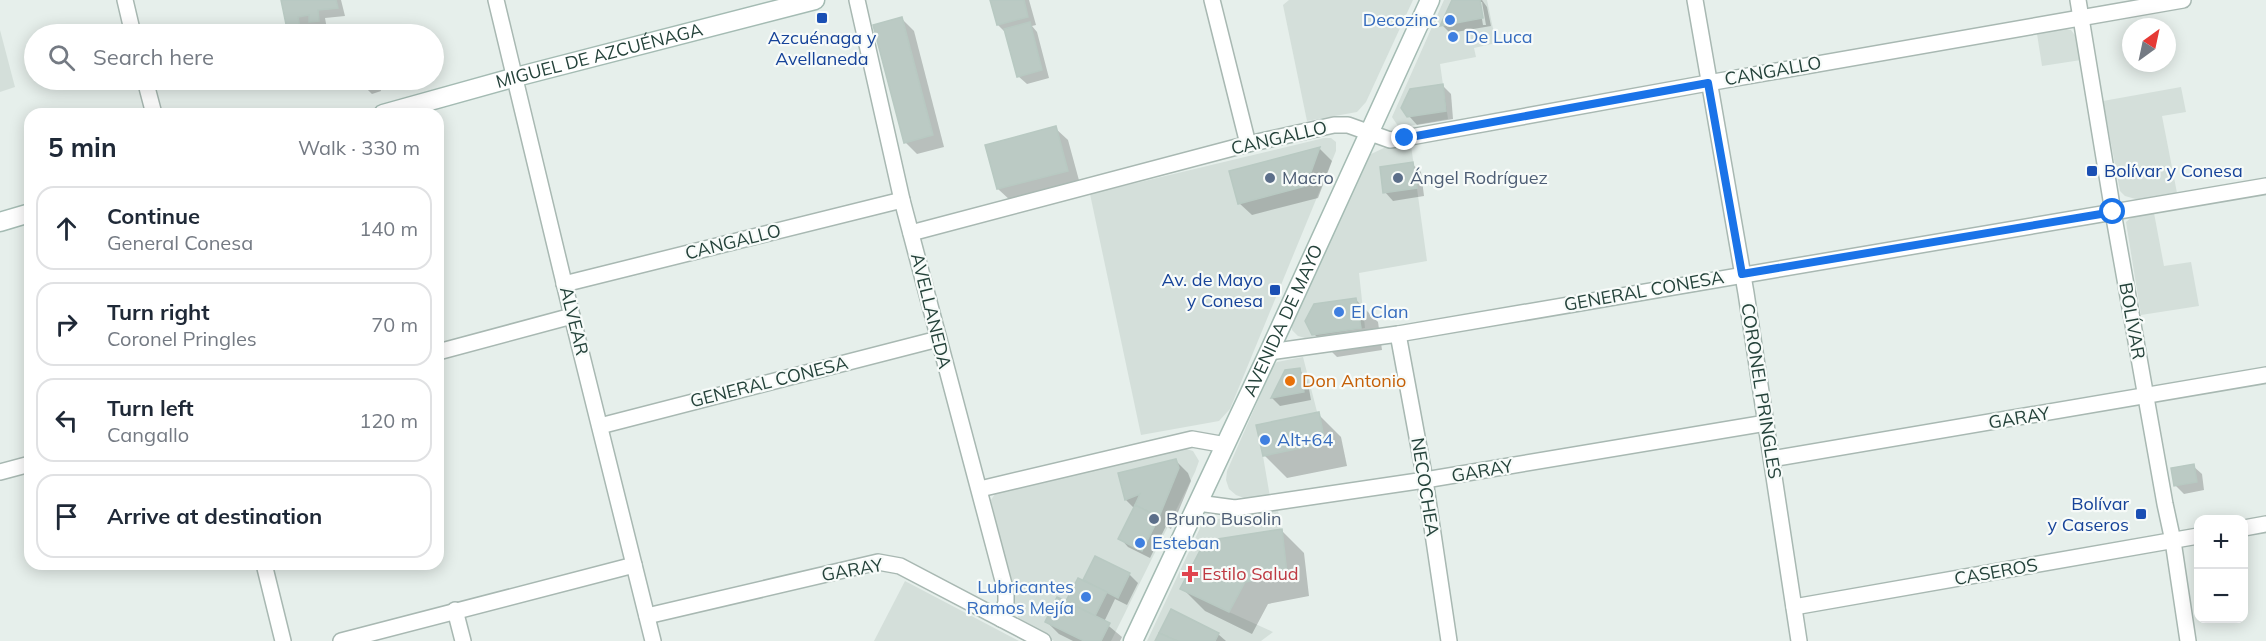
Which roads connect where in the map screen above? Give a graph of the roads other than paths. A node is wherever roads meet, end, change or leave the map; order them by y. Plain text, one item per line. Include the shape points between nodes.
1 (125, 0) edge
2 (496, 0) edge
3 (815, 0) edge
4 (857, 0) edge
5 (1212, 0) edge
6 (1430, 0) edge
7 (1695, 0) edge
8 (2078, 0) edge
9 (2183, 0) edge
10 (2081, 18) junction
11 (131, 24) edge
12 (516, 77) junction
13 (1708, 83) junction
14 (148, 90) edge
15 (152, 108) edge
16 (405, 108) edge
17 (1370, 133) junction
18 (1248, 144) junction
19 (2266, 186) edge
20 (902, 200) junction
21 (2113, 212) junction
22 (24, 215) edge
23 (0, 222) edge
24 (911, 234) junction
25 (1742, 274) junction
26 (564, 284) junction
27 (572, 316) junction
28 (1398, 334) junction
29 (938, 339) junction
30 (444, 350) edge
31 (1269, 352) junction
32 (2266, 375) edge
33 (2145, 397) junction
34 (1766, 423) junction
35 (600, 426) junction
36 (1226, 445) junction
37 (1772, 459) junction
38 (24, 466) edge
39 (0, 472) edge
40 (1425, 480) junction
41 (980, 489) junction
42 (1198, 503) junction
43 (2266, 524) edge
44 (2248, 527) edge
45 (2194, 537) edge
46 (2173, 541) junction
47 (634, 565) junction
48 (265, 570) edge
49 (1794, 607) junction
50 (455, 610) junction
51 (647, 616) junction
52 (1001, 619) junction
53 (283, 641) edge
54 (340, 641) edge
55 (463, 641) edge
56 (653, 641) edge
57 (1043, 641) edge
58 (1133, 641) edge
59 (1449, 641) edge
60 (1798, 641) edge
61 (2188, 641) edge

1 - 11 street
2 - 12 street, ALVEAR
3 - 12 main road, MIGUEL DE AZCUÉNAGA
4 - 20 street, AVELLANEDA
5 - 18 street
6 - 17 main road, AVENIDA DE MAYO
7 - 13 street, CORONEL PRINGLES
8 - 10 street, BOLÍVAR
9 - 10 street, CANGALLO
10 - 13 street, CANGALLO
10 - 21 street, BOLÍVAR
12 - 16 main road, MIGUEL DE AZCUÉNAGA
12 - 26 street, ALVEAR
13 - 17 street, CANGALLO via 1405,138 1390,140
13 - 25 street, CORONEL PRINGLES
14 - 15 street
17 - 18 street, CANGALLO via 1348,124 1334,125
17 - 31 main road, AVENIDA DE MAYO
18 - 24 street, CANGALLO
19 - 21 street, GENERAL CONESA
20 - 24 street, AVELLANEDA
20 - 26 street, CANGALLO
21 - 25 street, GENERAL CONESA
21 - 33 street, BOLÍVAR
22 - 23 main road
24 - 29 street, AVELLANEDA
25 - 28 street, GENERAL CONESA
25 - 34 street, CORONEL PRINGLES
26 - 27 street, ALVEAR
27 - 30 street
27 - 35 street, ALVEAR
28 - 31 street, GENERAL CONESA
28 - 40 street, NECOCHEA
29 - 35 street, GENERAL CONESA
29 - 41 street, AVELLANEDA
31 - 36 main road, AVENIDA DE MAYO
32 - 33 street, GARAY
33 - 37 street, GARAY
33 - 46 street, BOLÍVAR
34 - 37 street, CORONEL PRINGLES
34 - 40 street, GARAY
35 - 47 street, ALVEAR
36 - 41 street via 1192,439
36 - 42 main road, AVENIDA DE MAYO
37 - 49 street, CORONEL PRINGLES
38 - 39 street
40 - 42 street, GARAY via 1235,508
40 - 59 street, NECOCHEA
41 - 52 street, AVELLANEDA via 1006,592
42 - 58 main road, AVENIDA DE MAYO
43 - 44 street
45 - 46 street, CASEROS
46 - 49 street, CASEROS
46 - 61 street, BOLÍVAR
47 - 50 street
47 - 51 street, ALVEAR
48 - 53 street
49 - 60 street, CORONEL PRINGLES
50 - 54 street
50 - 55 street
51 - 52 street, GARAY via 878,562 900,566
51 - 56 street, ALVEAR
52 - 57 street, GARAY

